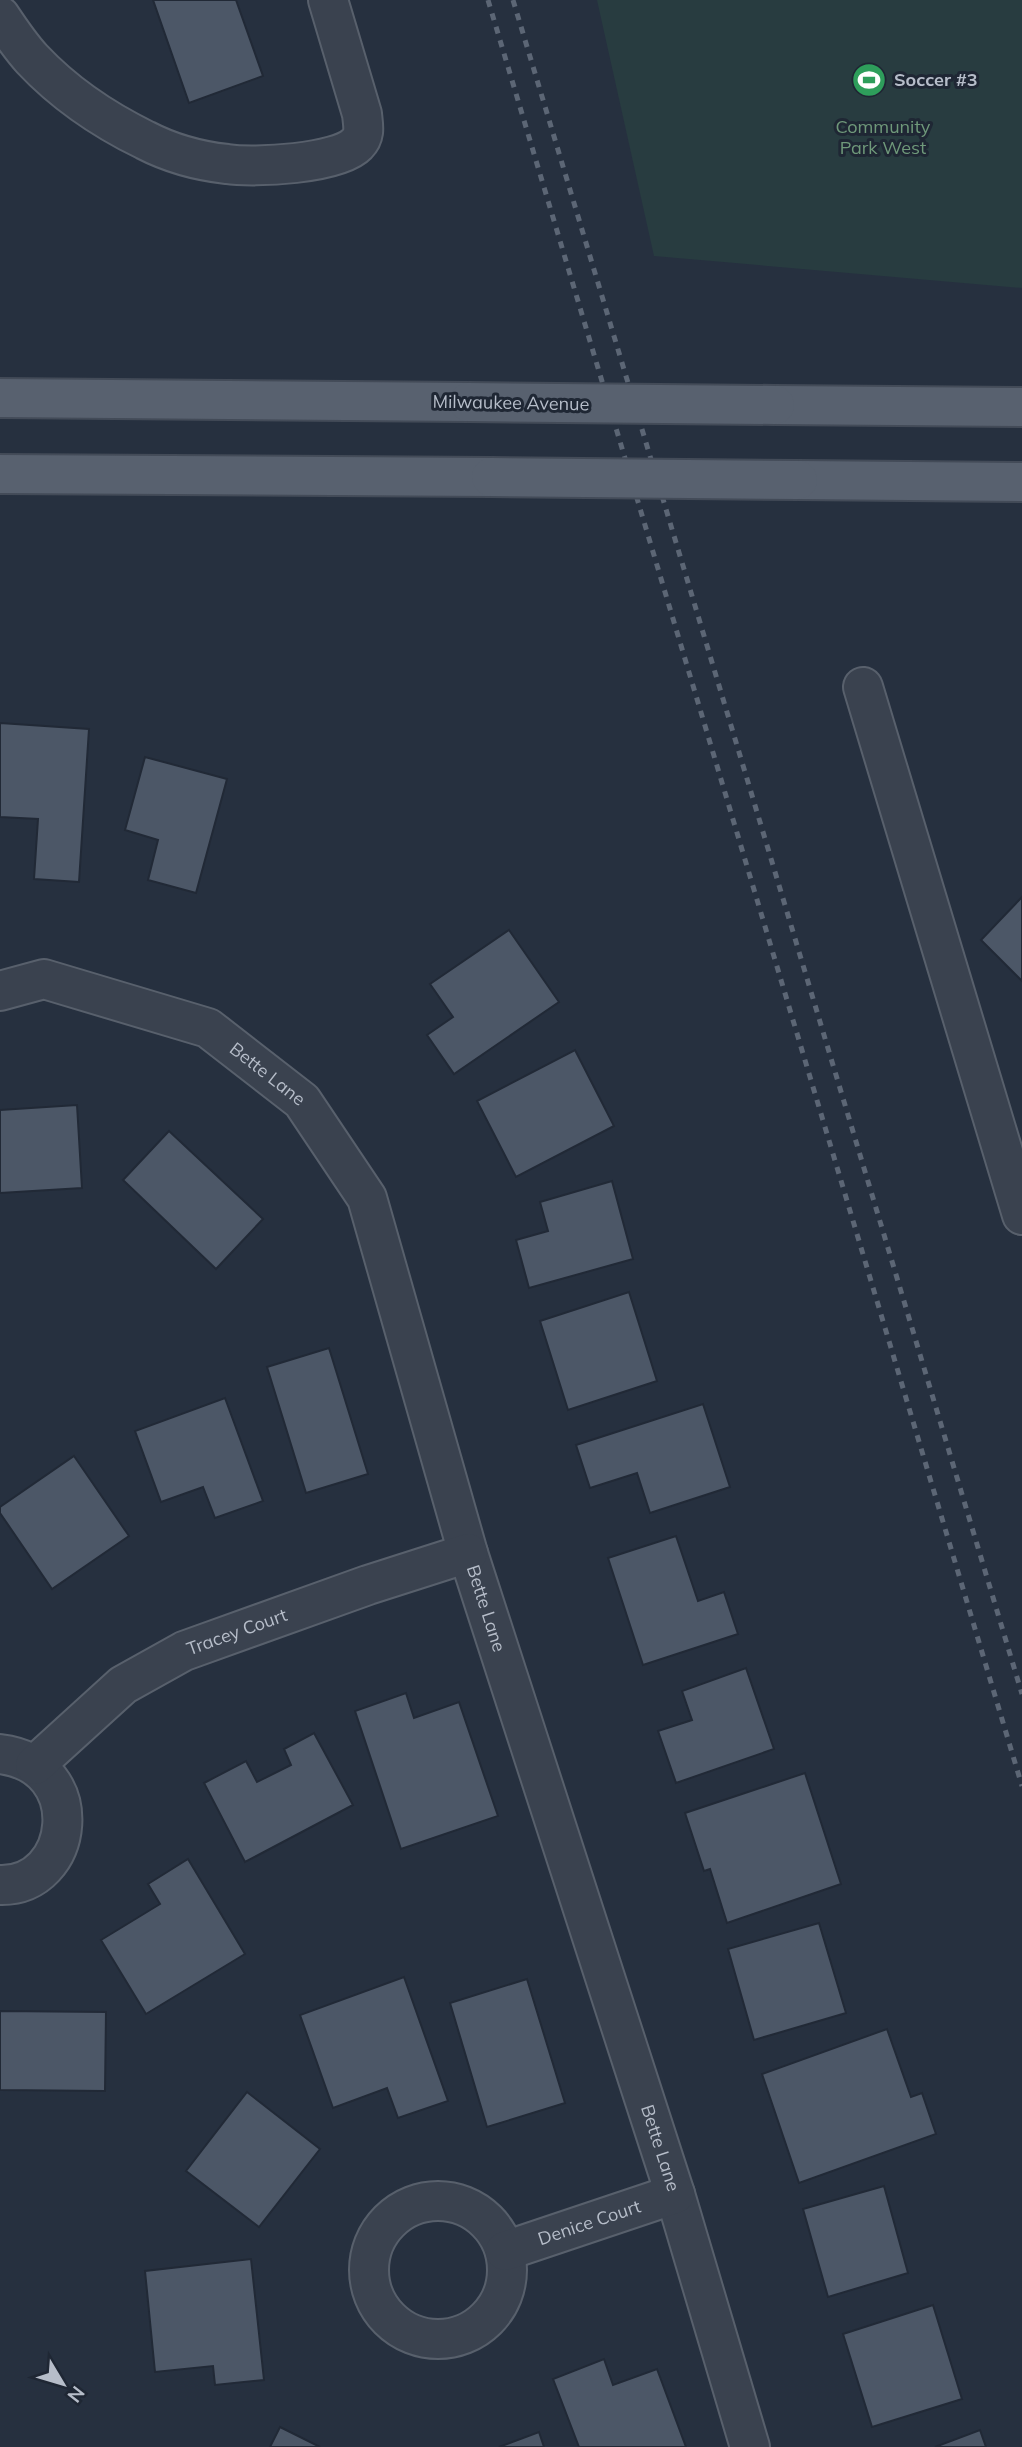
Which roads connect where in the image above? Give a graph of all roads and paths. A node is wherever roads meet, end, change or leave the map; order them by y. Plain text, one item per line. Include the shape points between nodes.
1 (328, 0) edge
2 (0, 16) edge
3 (0, 398) edge
4 (1022, 407) edge
5 (0, 474) edge
6 (1022, 482) edge
7 (863, 688) dead end
8 (0, 991) edge
9 (1008, 1116) edge
10 (1022, 1215) edge
11 (468, 1553) junction
12 (17, 1759) edge
13 (0, 1885) edge
14 (675, 2194) junction
15 (505, 2251) dead end
16 (750, 2447) edge

1 - 2 street via 364,132 358,144 346,152 255,166 183,155 100,114 31,58
3 - 4 main road, Milwaukee Avenue, bridge
5 - 6 main road, bridge
7 - 9 street
8 - 11 street, Bette Lane via 44,979 208,1027 302,1101 367,1198
9 - 10 street
11 - 12 street, Tracey Court via 184,1651 123,1685
11 - 14 street, Bette Lane
12 - 13 street, Tracey Court via 51,1780 61,1801 63,1823 59,1846 46,1865 29,1878
14 - 15 street, Denice Court
14 - 16 street, Bette Lane

